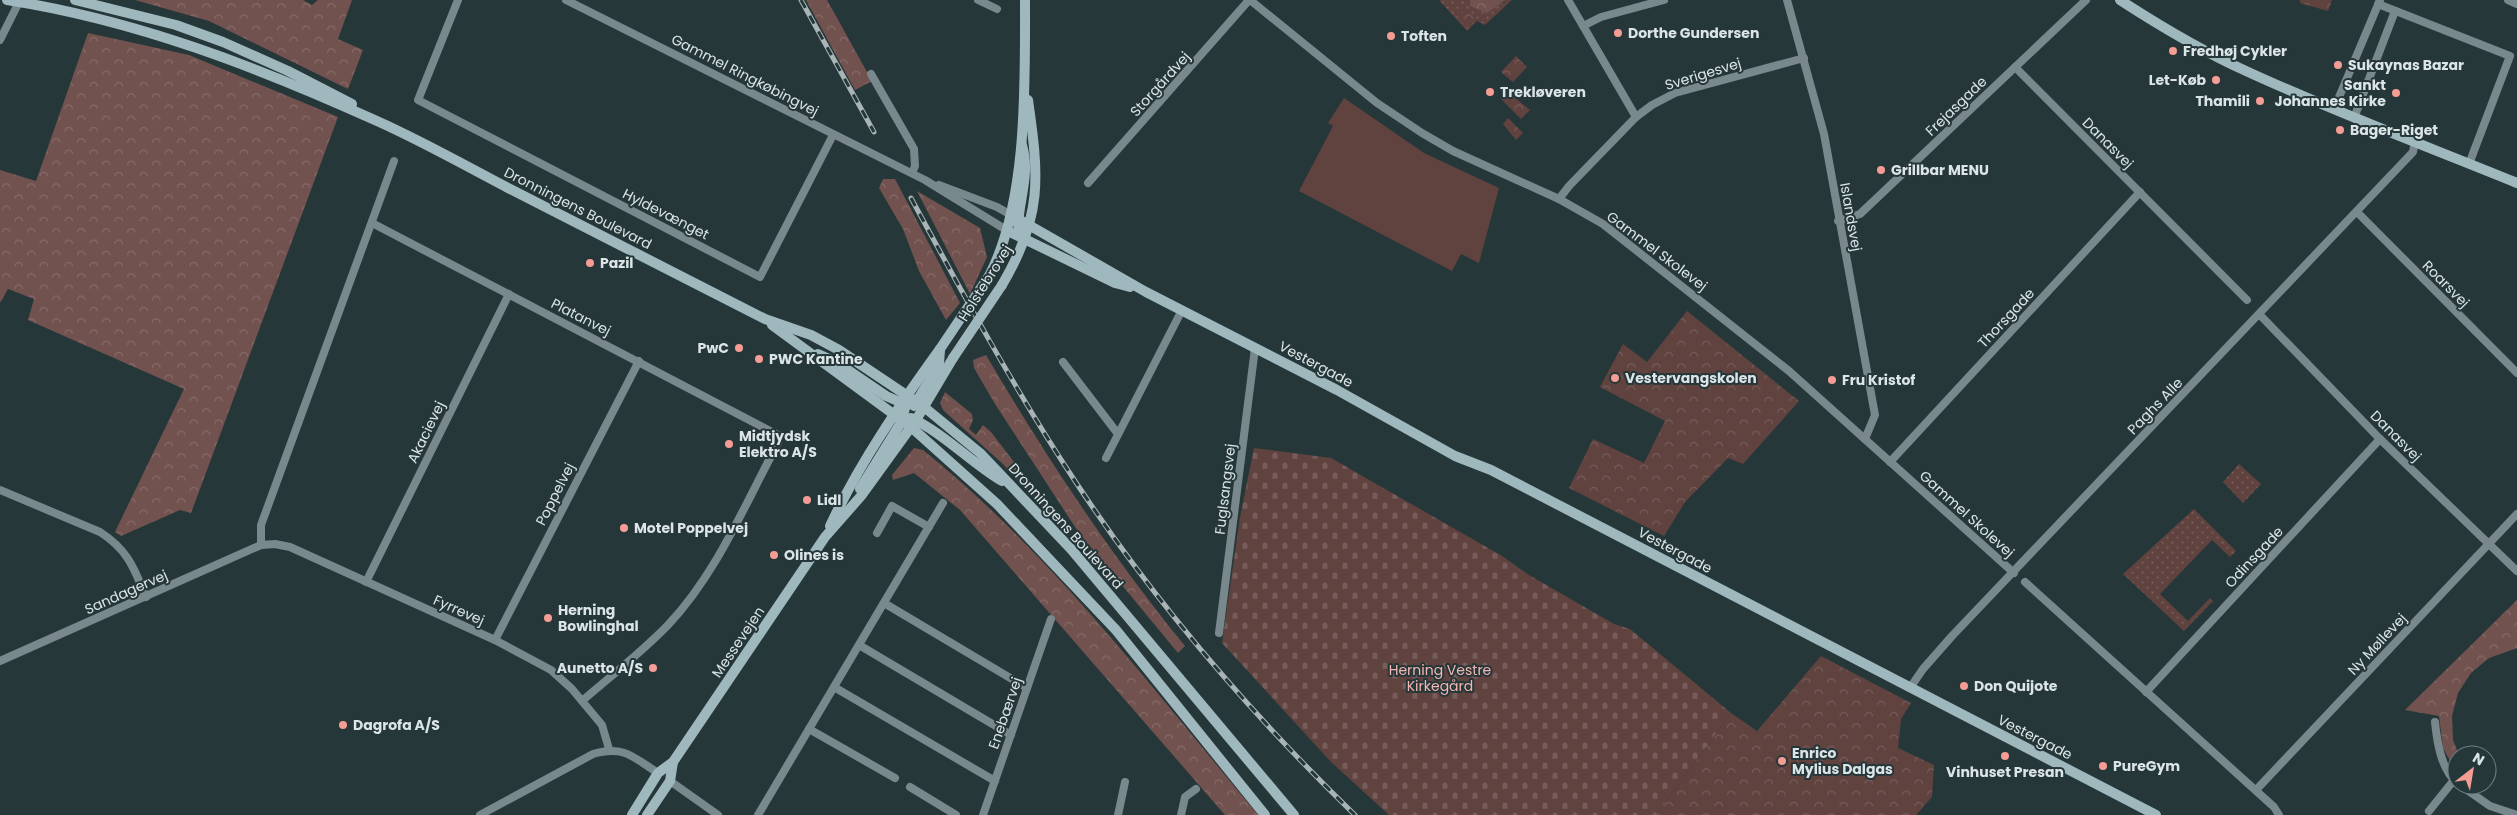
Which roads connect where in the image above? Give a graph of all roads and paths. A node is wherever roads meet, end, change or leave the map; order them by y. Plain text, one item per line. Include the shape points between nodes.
1 (7, 0) edge
2 (75, 0) edge
3 (458, 0) edge
4 (566, 0) edge
5 (978, 0) edge
6 (1025, 0) edge
7 (1250, 0) edge
8 (1568, 0) edge
9 (1664, 0) edge
10 (1787, 0) edge
11 (2086, 0) edge
12 (2120, 0) edge
13 (2508, 0) edge
14 (19, 1) edge
15 (2379, 2) edge
16 (2517, 4) edge
17 (997, 9) dead end
18 (2395, 11) junction
19 (1583, 26) junction
20 (0, 40) edge
21 (1804, 58) junction
22 (2014, 67) junction
23 (871, 74) dead end
24 (1025, 79) junction
25 (2334, 109) junction
26 (1636, 117) junction
27 (2354, 118) junction
28 (378, 121) junction
29 (833, 135) junction
30 (2415, 141) junction
31 (394, 161) dead end
32 (2469, 164) junction
33 (912, 173) junction
34 (925, 180) junction
35 (1088, 183) dead end
36 (2517, 183) edge
37 (2140, 192) junction
38 (1559, 199) junction
39 (2357, 212) junction
40 (1015, 217) junction
41 (1838, 221) junction
42 (372, 223) junction
43 (1030, 226) junction
44 (1008, 231) junction
45 (1026, 240) junction
46 (1146, 292) junction
47 (509, 294) junction
48 (2247, 300) dead end
49 (1182, 310) junction
50 (2260, 315) junction
51 (765, 320) junction
52 (1255, 348) junction
53 (639, 361) junction
54 (1063, 362) dead end
55 (2517, 373) edge
56 (909, 411) junction
57 (1118, 434) junction
58 (1864, 439) junction
59 (2380, 439) junction
60 (1106, 458) dead end
61 (1890, 462) junction
62 (1016, 489) junction
63 (0, 490) edge
64 (943, 504) dead end
65 (2517, 514) edge
66 (929, 527) junction
67 (876, 533) dead end
68 (825, 537) junction
69 (261, 545) junction
70 (2488, 545) junction
71 (2517, 571) edge
72 (2014, 573) junction
73 (366, 582) junction
74 (2025, 582) dead end
75 (146, 597) junction
76 (884, 604) junction
77 (1051, 620) dead end
78 (1219, 633) dead end
79 (494, 640) junction
80 (859, 645) junction
81 (0, 661) edge
82 (834, 687) junction
83 (1027, 688) junction
84 (1910, 688) junction
85 (2146, 692) junction
86 (582, 701) junction
87 (2435, 722) dead end
88 (809, 729) junction
89 (1011, 735) junction
90 (609, 749) junction
91 (673, 762) junction
92 (2447, 768) edge
93 (658, 773) junction
94 (895, 778) dead end
95 (670, 781) junction
96 (995, 781) junction
97 (1125, 782) dead end
98 (910, 787) dead end
99 (1196, 788) dead end
100 (2256, 790) junction
101 (2447, 792) edge
102 (2475, 795) edge
103 (2429, 811) dead end
104 (480, 815) edge
105 (632, 815) edge
106 (647, 815) edge
107 (718, 815) edge
108 (758, 815) edge
109 (956, 815) edge
110 (983, 815) edge
111 (1118, 815) edge
112 (1181, 815) edge
113 (1265, 815) edge
114 (1294, 815) edge
115 (2156, 815) edge
116 (2279, 815) edge
117 (2517, 815) edge

1 - 14 main road, Dronningens Boulevard
2 - 28 main road, Dronningens Boulevard via 176,25 223,42 340,98
3 - 29 street, Hyldevænget via 418,100 760,277
4 - 29 street, Gammel Ringkøbingvej
5 - 17 street
6 - 24 main road, Holstebrovej
7 - 35 street, Storgårdvej
7 - 38 street, Gammel Skolevej via 1377,103 1414,128 1453,151
8 - 19 street
9 - 19 street via 1601,17
10 - 21 street, Islandsvej
11 - 22 street, Frejasgade
12 - 25 main road via 2181,38 2245,71
13 - 16 street
14 - 20 street
14 - 28 main road, Dronningens Boulevard via 167,38 237,62
15 - 18 street
15 - 25 street
18 - 27 street
18 - 32 street via 2510,56
19 - 26 street
21 - 26 street, Sverigesvej via 1675,93 1652,104
21 - 41 street, Islandsvej via 1824,134
22 - 37 street, Danasvej
22 - 41 street, Frejasgade via 1860,214
23 - 33 street via 914,149
24 - 40 main road, Holstebrovej
24 - 43 main road, Holstebrovej via 1037,182
25 - 27 main road
26 - 38 street, Sverigesvej
27 - 30 main road
28 - 51 main road, Dronningens Boulevard
29 - 33 street, Gammel Ringkøbingvej
30 - 32 main road
30 - 39 street, Paghs Alle via 2414,152
31 - 42 street
32 - 36 main road
33 - 34 street, Gammel Ringkøbingvej
34 - 40 street, Gammel Ringkøbingvej
34 - 44 street, Gammel Ringkøbingvej
37 - 48 street, Danasvej
37 - 61 street, Thorsgade
38 - 58 street, Gammel Skolevej via 1603,224 1677,281 1789,371
39 - 50 street, Paghs Alle
39 - 55 street, Roarsvej
40 - 43 main road, Gammel Ringkøbingvej
40 - 44 main road, Holstebrovej
40 - 45 main road
41 - 58 street, Islandsvej via 1874,415
42 - 47 street, Platanvej
42 - 69 street via 261,525
43 - 45 main road, Holstebrovej
43 - 46 main road, Vestergade
44 - 45 main road, Gammel Ringkøbingvej
44 - 56 main road, Holstebrovej, bridge via 989,276 940,349
45 - 46 main road, Vestergade via 1116,283
45 - 56 main road, Holstebrovej, bridge via 1002,286 953,358
46 - 49 main road, Vestergade
47 - 53 street, Platanvej
47 - 73 street, Akacievej
49 - 52 main road, Vestergade
49 - 57 street
50 - 59 street, Danasvej
50 - 72 street, Paghs Alle
51 - 56 main road, Dronningens Boulevard via 803,348 836,362
51 - 56 main road, Dronningens Boulevard via 811,335 839,350
52 - 78 street, Fuglsangsvej
52 - 84 main road, Vestergade via 1455,456 1498,474
53 - 79 street, Poppelvej
53 - 86 street, Platanvej via 778,435 778,443 715,561 692,596 668,625
54 - 57 street
56 - 62 main road via 981,469
56 - 62 main road, Dronningens Boulevard via 980,453
56 - 68 main road, Messevejen via 861,496
56 - 68 main road, Messevejen via 849,487
56 - 113 main road, Dronningens Boulevard via 1109,624
57 - 60 street
58 - 61 street, Gammel Skolevej
59 - 70 street, Danasvej
59 - 85 street, Odinsgade
61 - 72 street, Gammel Skolevej
62 - 114 main road, Dronningens Boulevard via 1130,617
63 - 75 street via 110,539 124,550
64 - 66 street
65 - 70 street, Ny Møllevej
66 - 67 street via 892,506
66 - 76 street
68 - 91 main road, Messevejen
69 - 73 street, Fyrrevej via 290,547
69 - 75 street, Sandagervej
70 - 71 street, Danasvej
70 - 100 street, Ny Møllevej
72 - 84 street, Paghs Alle via 1922,669
73 - 79 street, Fyrrevej
74 - 85 street
75 - 81 street, Sandagervej
76 - 80 street
76 - 83 street
77 - 83 street, Enebærvej
79 - 86 street, Fyrrevej via 551,670
80 - 82 street
80 - 89 street
82 - 88 street
82 - 96 street
83 - 89 street, Enebærvej
84 - 115 main road, Vestergade
85 - 100 street
86 - 90 street, Fyrrevej via 602,725
87 - 92 street via 2437,742
88 - 94 street
88 - 108 street
89 - 96 street, Enebærvej
90 - 93 street via 634,757
90 - 104 street via 593,754
91 - 93 main road, Messevejen
91 - 95 main road, Messevejen
93 - 95 main road
93 - 105 main road, Messevejen
95 - 106 main road, Messevejen
95 - 107 street
96 - 110 street, Enebærvej
97 - 111 street
98 - 109 street
99 - 112 street via 1185,798
100 - 116 street
101 - 103 street
102 - 117 street via 2490,806

